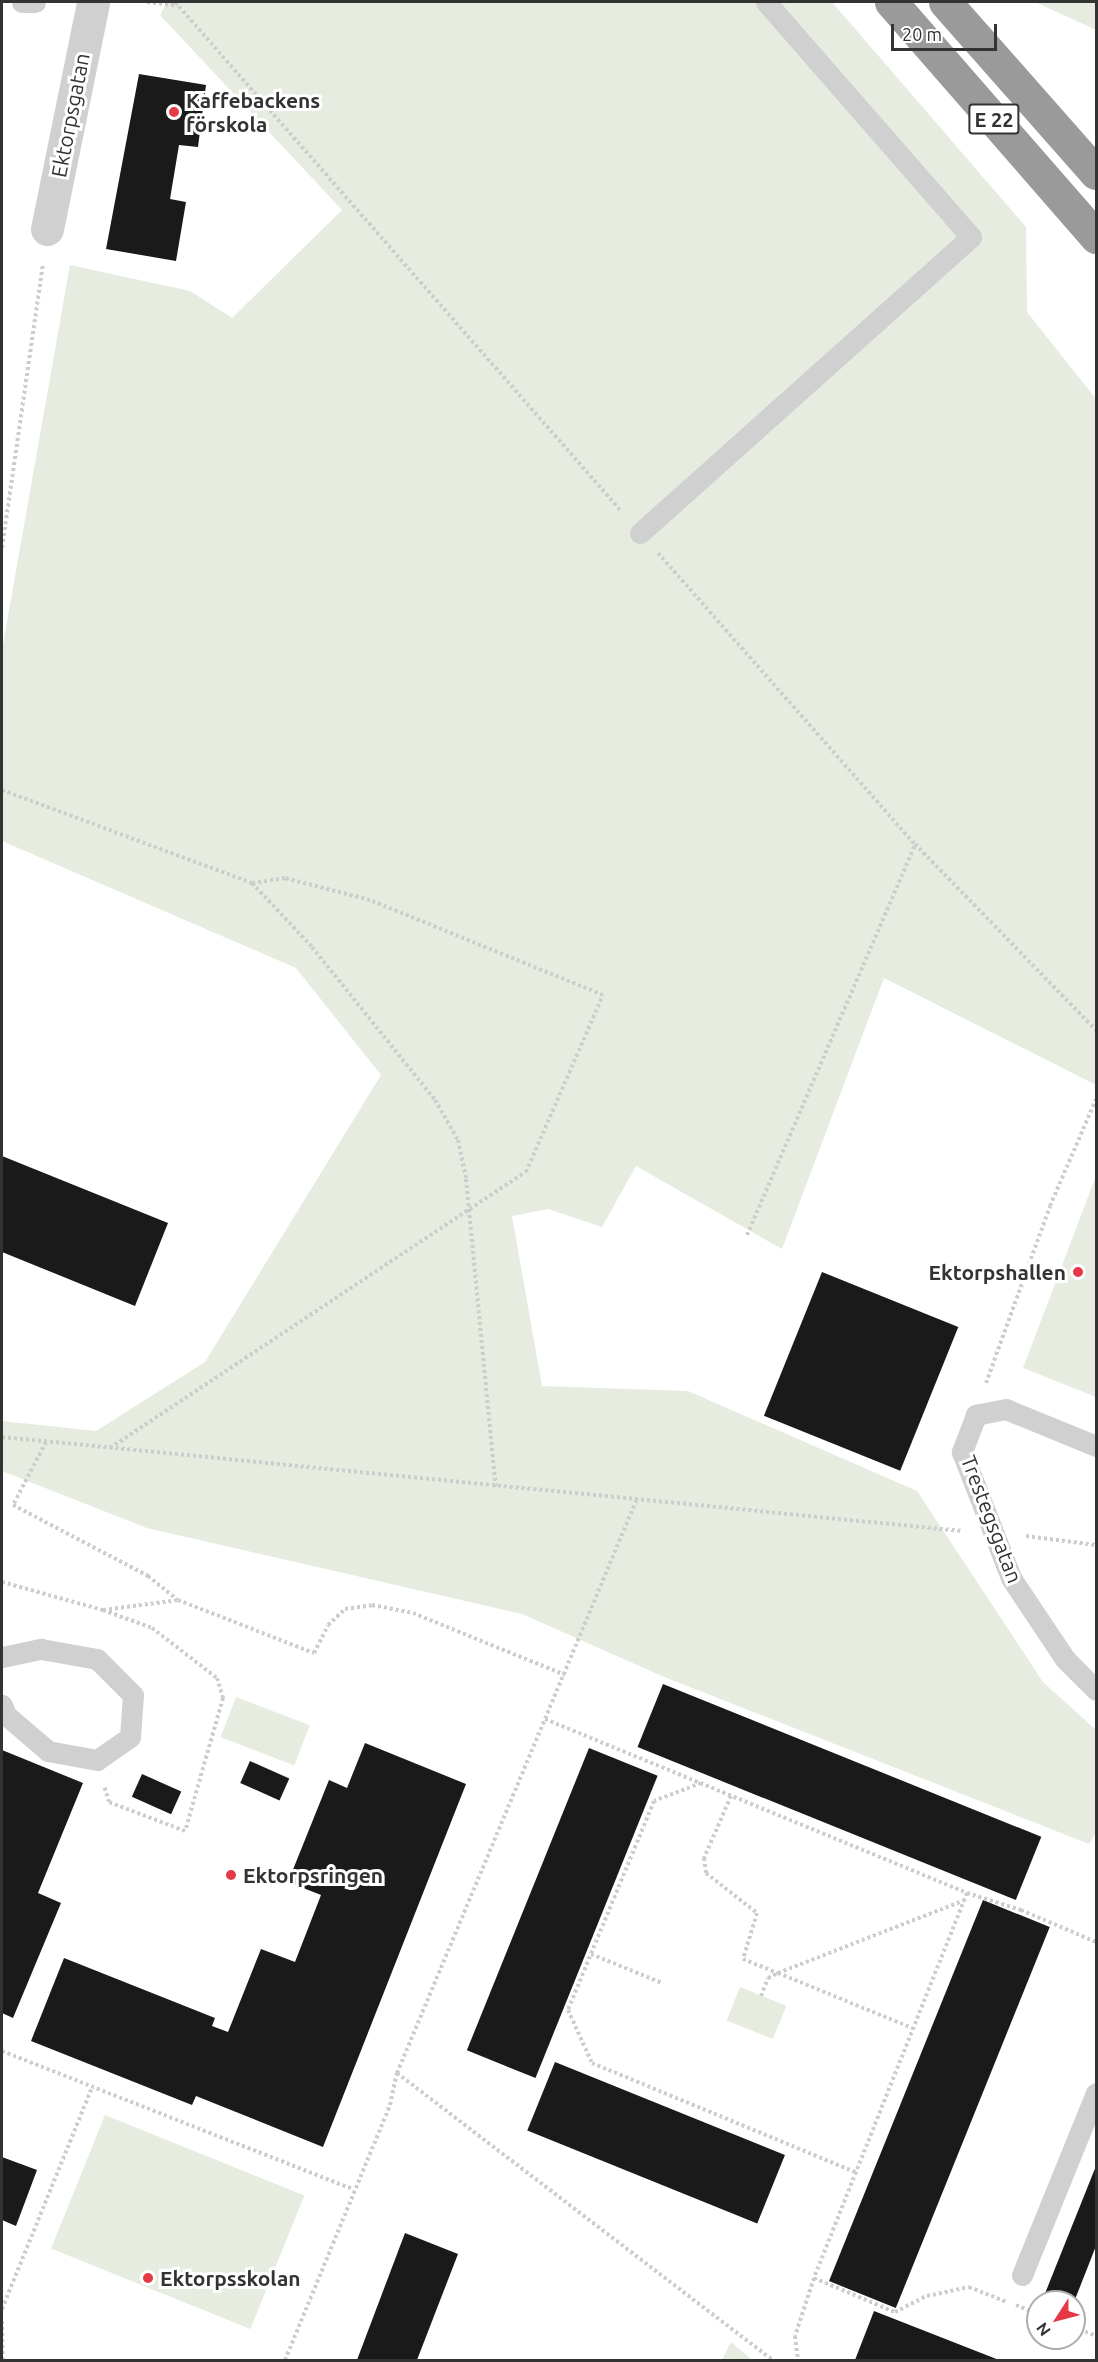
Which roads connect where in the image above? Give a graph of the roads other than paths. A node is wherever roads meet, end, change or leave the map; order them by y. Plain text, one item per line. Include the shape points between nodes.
1 (22, 2) edge
2 (35, 2) edge
3 (93, 2) edge
4 (766, 2) edge
5 (891, 2) edge
6 (945, 2) edge
7 (1096, 173) edge
8 (47, 229) road end
9 (1096, 237) edge
10 (640, 533) dead end
11 (1096, 1446) edge
12 (2, 1657) edge
13 (1096, 1690) edge
14 (2, 1705) edge
15 (1096, 2093) edge
16 (1022, 2274) dead end

1 - 2 lane
3 - 8 street, Ektorpsgatan
4 - 10 lane via 971,237
5 - 9 highway, E 22
6 - 7 highway, E 22
11 - 13 lane, Trestegsgatan via 1006,1410 976,1415 963,1452 1017,1587 1065,1659
12 - 14 lane via 41,1649 97,1659 133,1695 130,1737 96,1760 48,1751 6,1715
15 - 16 lane

